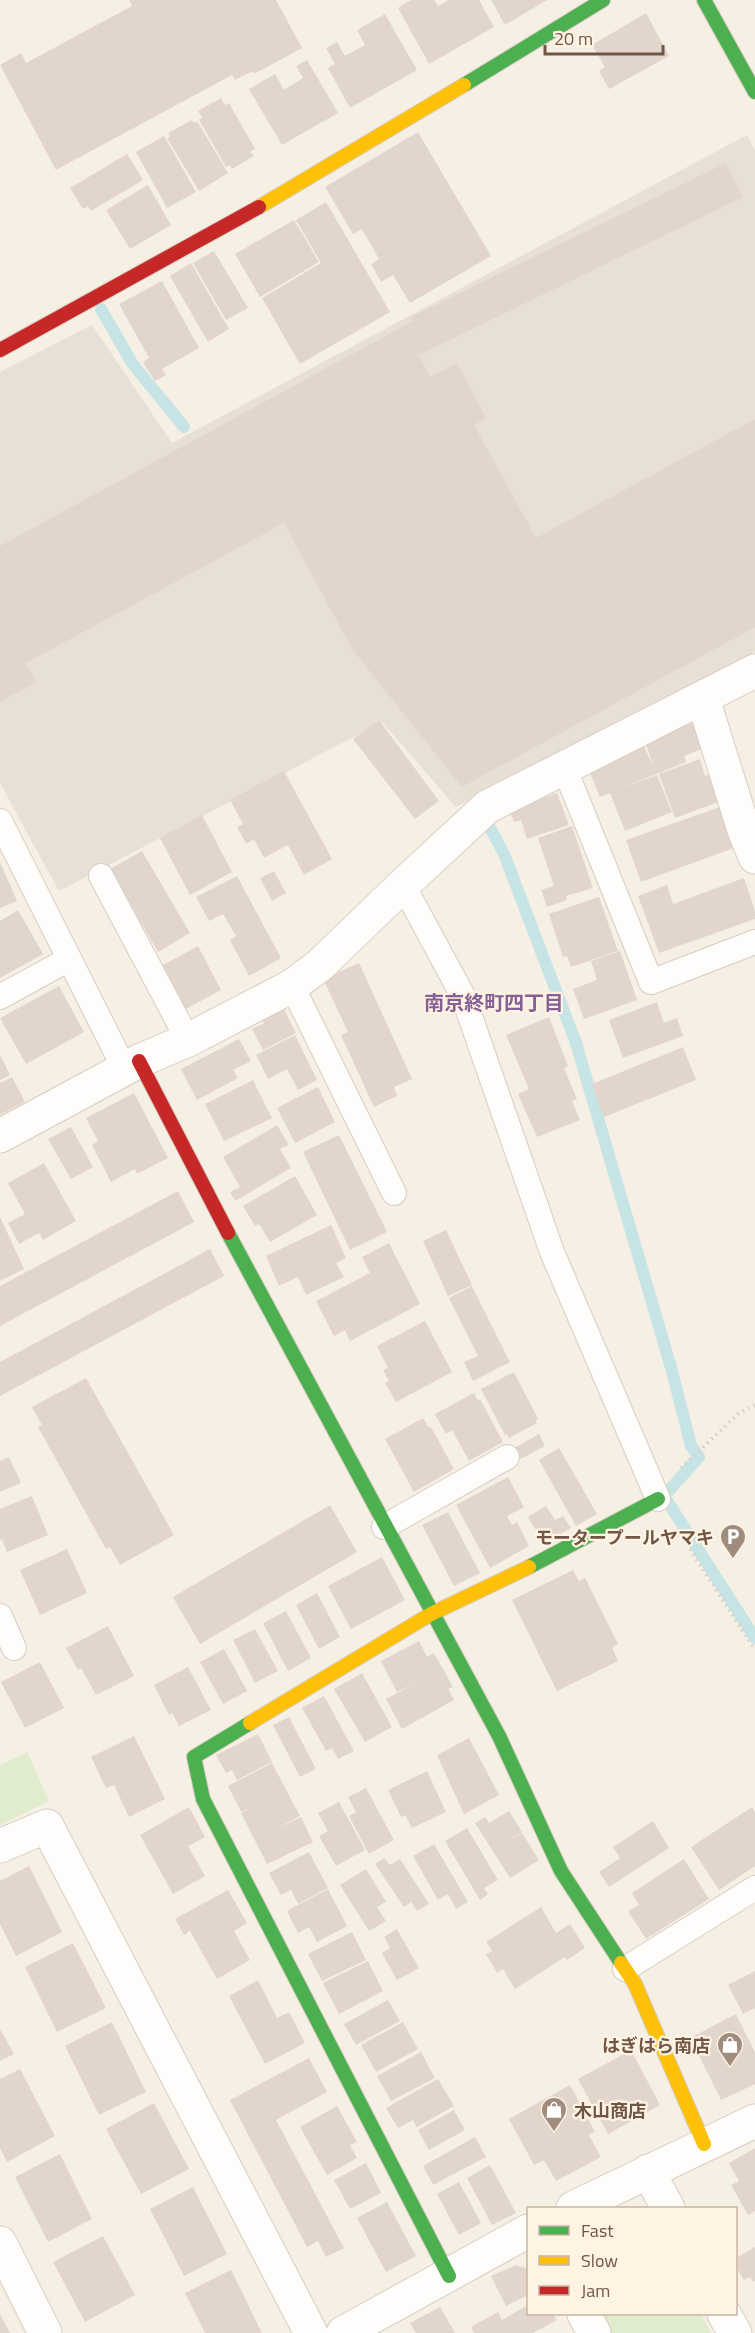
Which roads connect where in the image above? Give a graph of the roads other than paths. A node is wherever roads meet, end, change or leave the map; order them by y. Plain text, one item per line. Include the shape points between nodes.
1 (603, 0) edge
2 (705, 0) edge
3 (755, 92) edge
4 (0, 350) edge
5 (755, 671) edge
6 (703, 699) junction
7 (564, 767) junction
8 (0, 821) edge
9 (755, 857) edge
10 (101, 876) dead end
11 (403, 885) junction
12 (755, 942) edge
13 (69, 959) junction
14 (292, 986) junction
15 (0, 997) edge
16 (188, 1040) junction
17 (132, 1066) junction
18 (0, 1136) edge
19 (394, 1192) dead end
20 (507, 1457) dead end
21 (658, 1499) joint
22 (384, 1527) junction
23 (431, 1614) junction
24 (0, 1616) edge
25 (14, 1648) dead end
26 (0, 1846) edge
27 (755, 1888) edge
28 (625, 1969) junction
29 (755, 2121) edge
30 (704, 2144) junction
31 (648, 2171) junction
32 (575, 2207) edge
33 (667, 2207) edge
34 (527, 2232) edge
35 (0, 2243) edge
36 (449, 2276) junction
37 (585, 2315) edge
38 (725, 2315) edge
39 (45, 2333) edge
40 (311, 2333) edge
41 (343, 2333) edge
42 (594, 2333) edge
43 (735, 2333) edge

1 - 4 street via 299,185
2 - 3 street
5 - 6 street
6 - 7 street
6 - 9 street
7 - 11 street via 487,807
7 - 12 lane via 651,982
8 - 13 lane
10 - 16 lane
11 - 14 street via 320,965
11 - 21 lane via 463,996 552,1252
13 - 15 lane
13 - 17 lane
14 - 16 street
14 - 19 lane
16 - 17 street
17 - 18 street
17 - 22 street
20 - 22 lane
21 - 23 street
22 - 23 street
23 - 28 street via 499,1736 561,1871
23 - 36 street via 194,1757 203,1799
24 - 25 lane
26 - 40 street via 46,1826
27 - 28 lane
28 - 30 street
29 - 30 street
30 - 31 street
31 - 32 street
31 - 33 street
34 - 36 street
35 - 39 street
36 - 41 street
37 - 42 street
38 - 43 street

